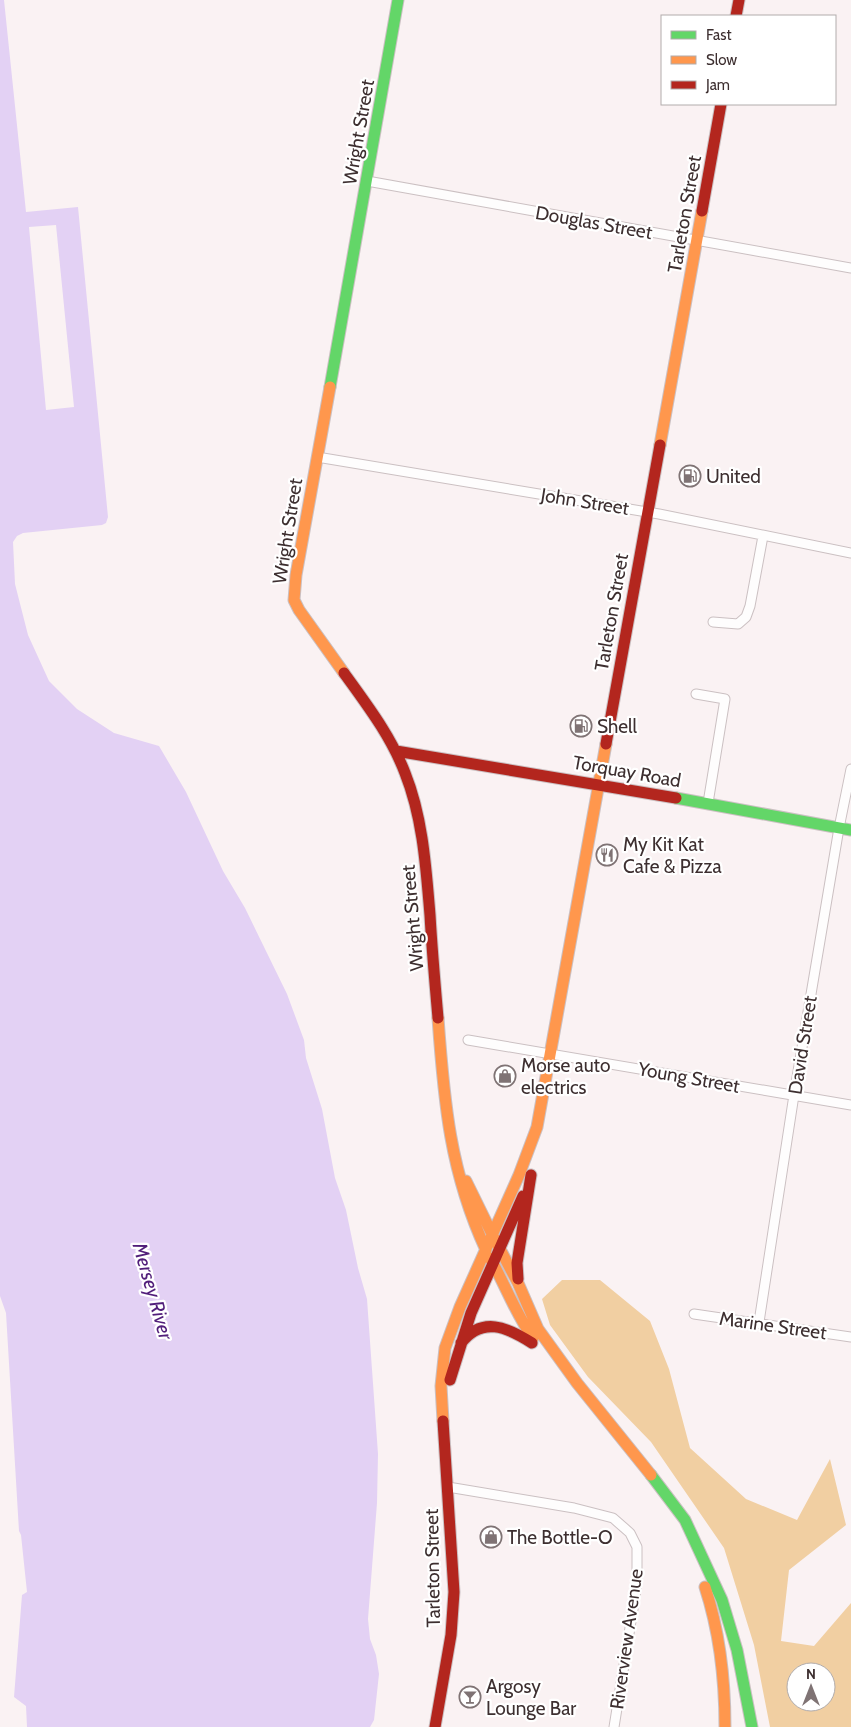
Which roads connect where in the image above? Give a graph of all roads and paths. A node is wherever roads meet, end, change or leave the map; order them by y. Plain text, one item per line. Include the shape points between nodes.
1 (398, 0) edge
2 (738, 0) edge
3 (736, 15) edge
4 (721, 105) edge
5 (367, 181) junction
6 (697, 241) junction
7 (851, 268) edge
8 (317, 457) junction
9 (647, 512) junction
10 (763, 536) junction
11 (851, 553) edge
12 (713, 622) dead end
13 (696, 694) dead end
14 (396, 751) junction
15 (851, 769) edge
16 (598, 784) junction
17 (708, 803) junction
18 (838, 828) junction
19 (851, 830) edge
20 (468, 1040) dead end
21 (551, 1053) junction
22 (794, 1096) junction
23 (851, 1105) edge
24 (537, 1127) junction
25 (454, 1156) junction
26 (531, 1176) junction
27 (493, 1236) junction
28 (501, 1249) junction
29 (486, 1250) junction
30 (494, 1265) junction
31 (518, 1283) junction
32 (694, 1314) dead end
33 (759, 1322) junction
34 (851, 1337) edge
35 (458, 1349) junction
36 (546, 1354) junction
37 (577, 1383) junction
38 (442, 1408) junction
39 (632, 1450) junction
40 (448, 1487) junction
41 (435, 1727) edge
42 (614, 1727) edge
43 (725, 1727) edge
44 (752, 1727) edge

1 - 5 main road, Wright Street
2 - 3 main road
4 - 6 main road, Tarleton Street
5 - 6 street, Douglas Street
5 - 8 main road, Wright Street
6 - 7 street, Douglas Street
6 - 9 main road, Tarleton Street
8 - 9 street, John Street
8 - 14 main road, Wright Street via 294,600 376,716
9 - 10 street, John Street
9 - 16 main road, Tarleton Street
10 - 11 street, John Street
10 - 12 street via 746,617 738,624
13 - 17 street via 725,699
14 - 16 main road, Torquay Road
14 - 25 main road, Wright Street via 411,788 422,831 446,1114
15 - 18 street, David Street
16 - 17 main road, Torquay Road
16 - 21 main road, Tarleton Street
17 - 18 main road, Torquay Road
18 - 19 main road, Torquay Road
18 - 22 street, David Street
20 - 21 street, Young Street
21 - 22 street, Young Street
21 - 24 main road, Tarleton Street
22 - 23 street, Young Street
22 - 33 street, David Street
24 - 26 main road, Tarleton Street
24 - 27 main road, Tarleton Street
25 - 27 main road, Wright Street
25 - 29 main road, Wright Street via 468,1210
26 - 28 main road, Tarleton Street
26 - 31 main road via 517,1263
27 - 28 main road, Wright Street
27 - 29 main road, Tarleton Street
28 - 30 main road, Tarleton Street
28 - 31 main road, Wright Street
29 - 30 main road, Wright Street
29 - 38 main road, Tarleton Street via 464,1295 445,1348 441,1375
30 - 35 main road, Tarleton Street via 474,1304
30 - 36 main road, Wright Street via 522,1324
31 - 37 main road, Wright Street via 538,1328
32 - 33 street, Marine Street
33 - 34 street, Marine Street
35 - 36 main road via 469,1333 493,1326 514,1332
35 - 38 main road, Tarleton Street
36 - 37 main road
37 - 39 main road
38 - 40 main road, Tarleton Street
39 - 43 main road via 696,1562 710,1601 721,1645
39 - 44 main road via 685,1520 722,1600 737,1650
40 - 41 main road, Tarleton Street via 454,1568 453,1614
40 - 42 street, Riverview Avenue via 574,1508 613,1518 630,1534 637,1547 637,1584

